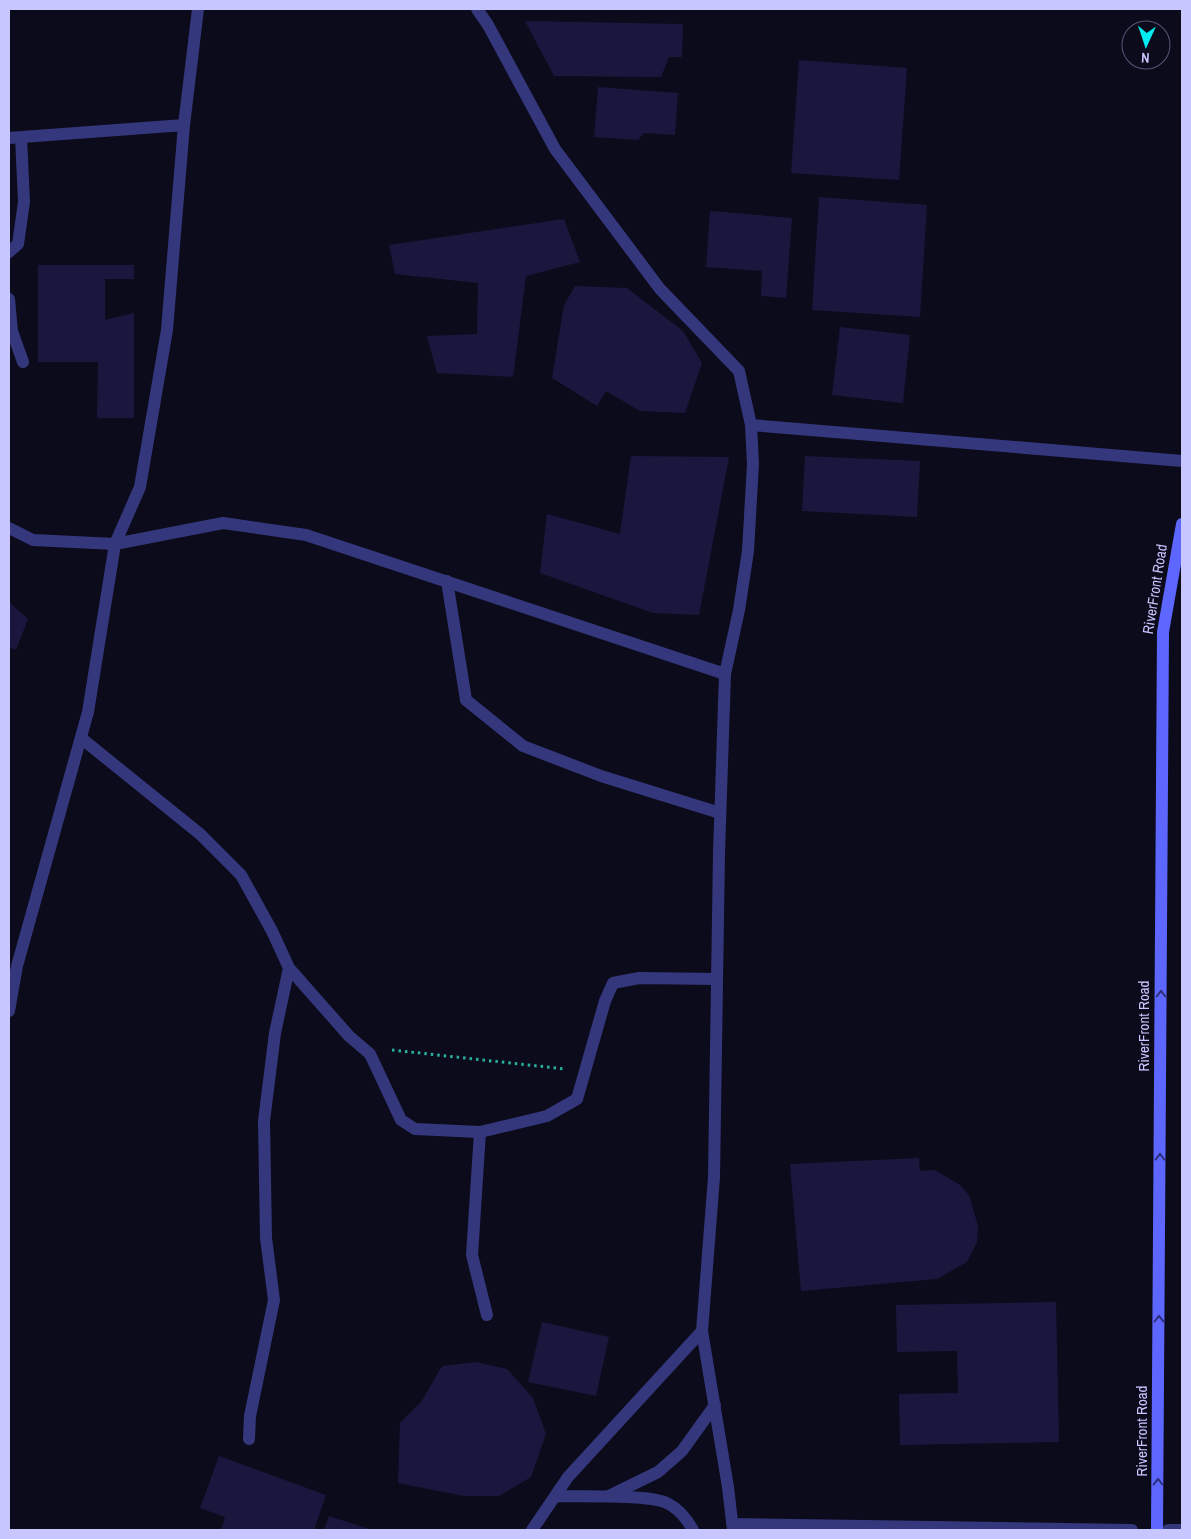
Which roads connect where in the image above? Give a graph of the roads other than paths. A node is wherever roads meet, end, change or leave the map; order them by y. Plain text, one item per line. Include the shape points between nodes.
1 (198, 9) edge
2 (477, 9) edge
3 (184, 125) junction
4 (15, 137) edge
5 (9, 252) edge
6 (9, 298) edge
7 (23, 362) dead end
8 (751, 425) junction
9 (1182, 461) edge
10 (1182, 524) edge
11 (9, 528) edge
12 (115, 544) junction
13 (447, 580) junction
14 (725, 674) junction
15 (81, 738) junction
16 (720, 813) junction
17 (289, 968) junction
18 (717, 979) junction
19 (11, 982) edge
20 (9, 1011) edge
21 (480, 1132) junction
22 (488, 1315) dead end
23 (702, 1331) junction
24 (715, 1405) junction
25 (249, 1439) dead end
26 (555, 1496) junction
27 (607, 1498) junction
28 (733, 1527) edge
29 (532, 1530) edge
30 (693, 1530) edge
31 (1132, 1530) edge
32 (1157, 1530) edge
33 (1168, 1530) edge
34 (1182, 1530) edge

1 - 3 street
2 - 8 street via 555,149 660,289 739,371
3 - 4 street
3 - 12 street via 167,330 140,487
4 - 5 street via 24,202 18,244
6 - 7 street via 12,331
8 - 9 street
8 - 14 street via 753,464 748,552
32 -> 10 main road, RiverFront Road via 1163,632
11 - 12 street via 33,540
12 - 13 street via 223,523 306,535
12 - 15 street
13 - 14 street
13 - 16 street via 466,700 523,746 602,776
14 - 16 street
15 - 17 street via 200,834 241,875
15 - 19 street
16 - 18 street
17 - 21 street via 349,1036 370,1054 401,1120 415,1129
17 - 25 street via 275,1033 264,1121 266,1238 274,1300 250,1416
18 - 21 street via 639,978 613,983 604,1001 577,1099 547,1116
18 - 23 street via 714,1177
19 - 20 street
21 - 22 street via 472,1255
23 - 24 street
23 - 26 street via 568,1477
24 - 27 street via 682,1451 658,1472
24 - 28 street
26 - 27 street
26 - 29 street
27 - 30 street via 666,1503 685,1517
28 - 31 street
33 - 34 street

